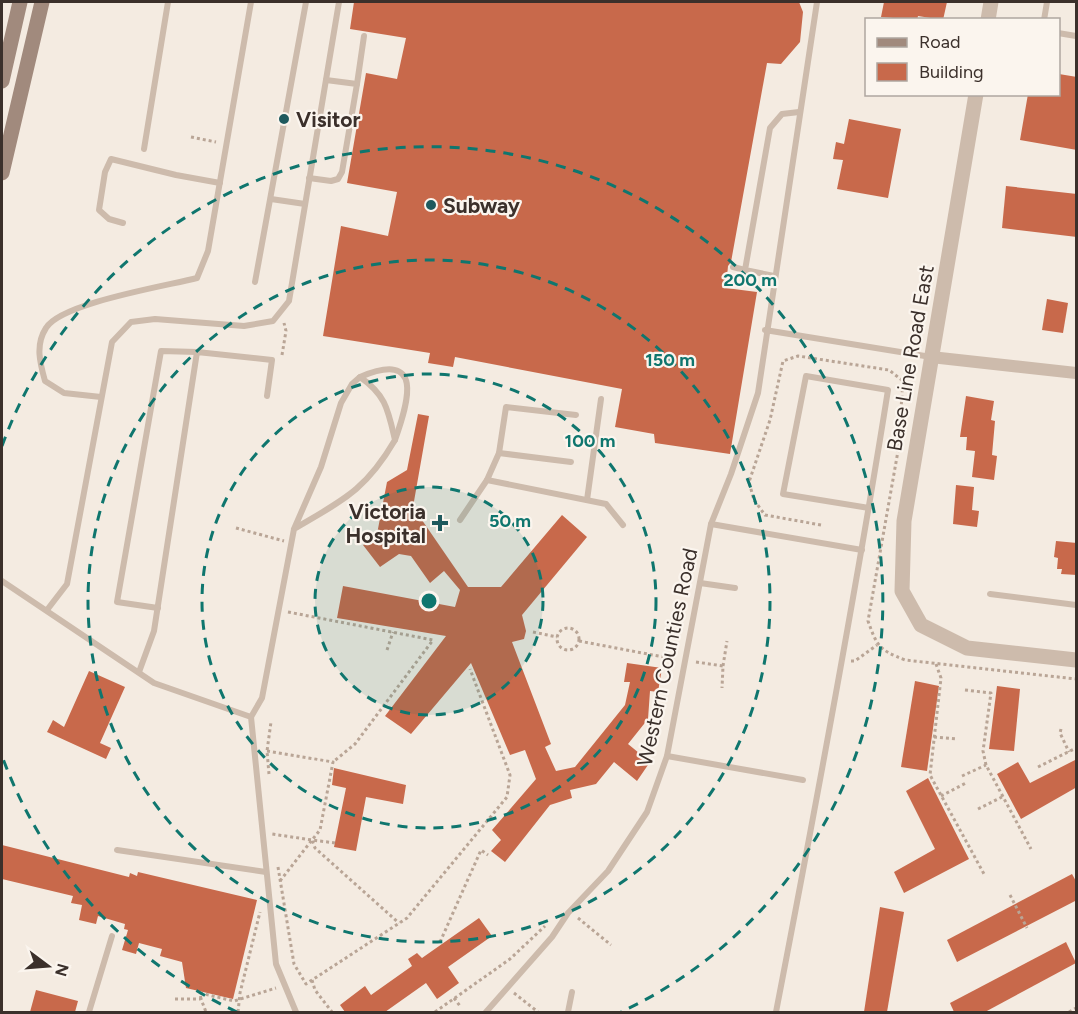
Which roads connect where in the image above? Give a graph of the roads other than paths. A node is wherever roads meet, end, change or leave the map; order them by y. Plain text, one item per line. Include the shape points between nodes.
1 (20, 2) edge
2 (42, 2) edge
3 (168, 2) edge
4 (251, 2) edge
5 (306, 2) edge
6 (339, 2) edge
7 (817, 2) edge
8 (992, 2) edge
9 (1047, 2) edge
10 (988, 18) edge
11 (1044, 18) edge
12 (1060, 33) edge
13 (364, 36) dead end
14 (1077, 36) edge
15 (4, 60) edge
16 (326, 80) junction
17 (2, 81) edge
18 (357, 84) junction
19 (976, 96) edge
20 (799, 112) junction
21 (144, 149) dead end
22 (2, 173) edge
23 (309, 178) junction
24 (220, 183) junction
25 (271, 199) junction
26 (305, 204) junction
27 (123, 223) dead end
28 (733, 267) dead end
29 (745, 270) junction
30 (774, 276) junction
31 (255, 282) dead end
32 (765, 330) junction
33 (197, 352) junction
34 (931, 357) junction
35 (1077, 373) edge
36 (360, 377) junction
37 (267, 396) dead end
38 (101, 397) junction
39 (601, 399) dead end
40 (576, 415) dead end
41 (395, 440) junction
42 (499, 453) junction
43 (571, 462) dead end
44 (487, 480) junction
45 (587, 500) junction
46 (869, 508) junction
47 (460, 520) dead end
48 (711, 524) junction
49 (623, 525) dead end
50 (294, 529) junction
51 (862, 550) junction
52 (2, 581) edge
53 (700, 583) junction
54 (735, 588) dead end
55 (990, 594) dead end
56 (1077, 605) edge
57 (158, 608) junction
58 (47, 610) junction
59 (1077, 660) edge
60 (139, 672) junction
61 (251, 717) junction
62 (667, 756) junction
63 (803, 780) dead end
64 (117, 850) dead end
65 (266, 872) junction
66 (112, 936) dead end
67 (572, 992) dead end
68 (88, 1012) edge
69 (296, 1012) edge
70 (486, 1012) edge
71 (568, 1012) edge
72 (776, 1012) edge

1 - 15 main road
2 - 22 main road
3 - 21 lane
4 - 24 lane
5 - 25 lane
6 - 16 lane
7 - 20 lane, Western Counties Road
8 - 10 street
9 - 11 lane
12 - 14 lane
13 - 18 lane
15 - 17 main road
16 - 18 lane
16 - 23 lane
18 - 23 lane via 342,172 331,181
19 - 34 street, Base Line Road East
20 - 29 lane via 782,114 770,128
20 - 30 lane, Western Counties Road
23 - 26 lane
24 - 27 lane via 111,159 99,210 109,219
24 - 38 lane via 208,251 197,279 65,312 46,327 38,356 45,381 64,393
25 - 26 lane
25 - 31 lane
26 - 38 lane via 289,301 273,321 244,326 155,319 131,322 112,342
28 - 29 lane
29 - 30 lane
30 - 32 lane, Western Counties Road
32 - 34 lane
32 - 48 lane, Western Counties Road via 758,393
33 - 37 lane via 272,360
33 - 57 lane
33 - 57 lane via 161,351 117,602
34 - 35 street
34 - 59 street, Base Line Road East via 904,521 902,591 921,625 967,648
36 - 41 lane via 387,403
36 - 41 lane via 380,368 391,368 402,372 408,382 408,398
36 - 50 lane via 341,403 321,467
38 - 58 lane via 67,585
39 - 45 lane
40 - 42 lane via 506,406
41 - 50 lane via 377,470 357,490
42 - 43 lane
42 - 44 lane
44 - 45 lane
44 - 47 lane
45 - 49 lane via 606,504
46 - 46 lane via 888,390 806,376 783,494
46 - 51 lane
48 - 51 lane
48 - 53 lane, Western Counties Road
50 - 61 lane via 262,698
51 - 72 lane
52 - 58 lane
53 - 54 lane
53 - 62 lane, Western Counties Road
55 - 56 lane
57 - 60 lane
58 - 60 lane
60 - 61 lane via 154,683
61 - 65 lane
62 - 63 lane
62 - 70 lane, Western Counties Road via 647,812 608,871
64 - 65 lane
65 - 69 lane via 276,964
66 - 68 lane
67 - 71 lane

